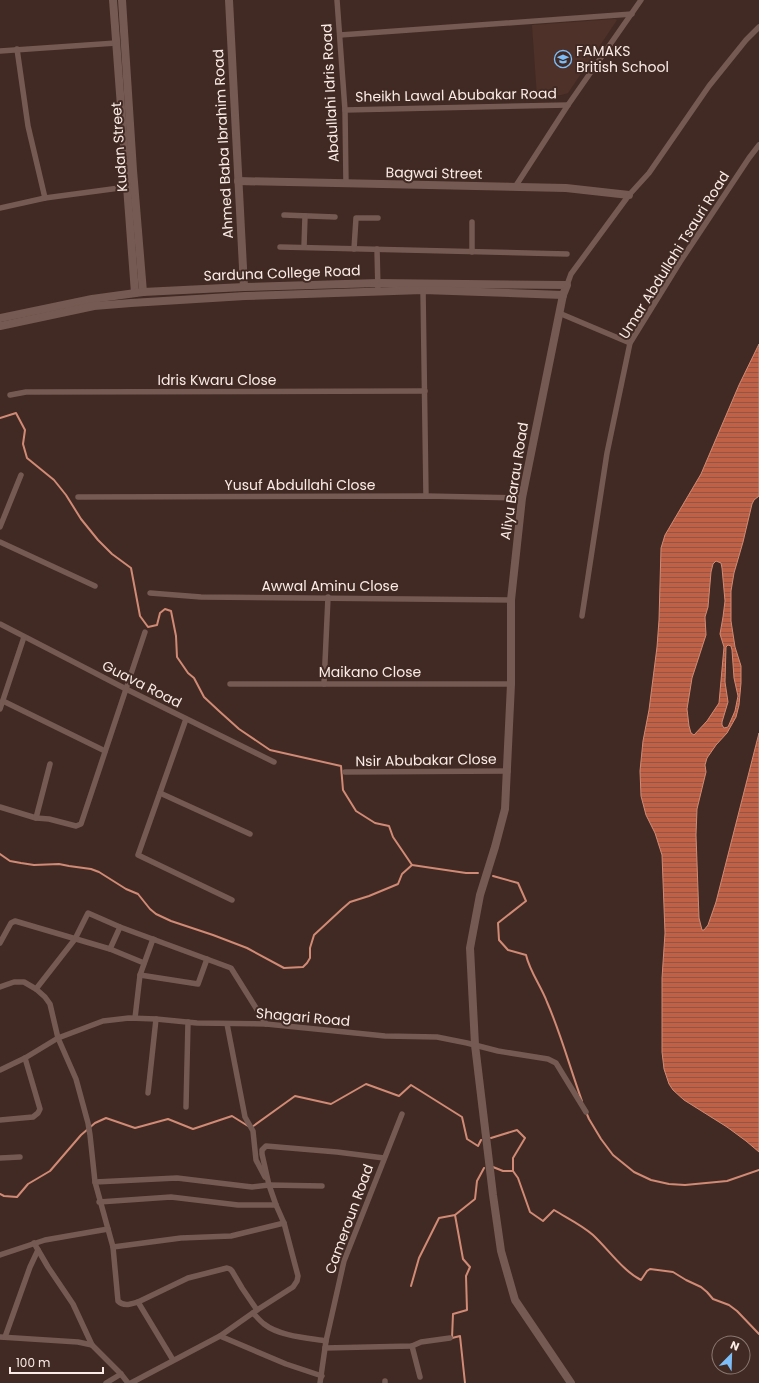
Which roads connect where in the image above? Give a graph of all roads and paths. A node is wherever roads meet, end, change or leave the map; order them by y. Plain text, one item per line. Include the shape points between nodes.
1 (113, 0) edge
2 (122, 0) edge
3 (229, 0) edge
4 (337, 0) edge
5 (641, 0) edge
6 (632, 14) junction
7 (759, 27) edge
8 (340, 35) junction
9 (116, 43) junction
10 (17, 50) junction
11 (0, 51) edge
12 (568, 105) junction
13 (345, 110) junction
14 (759, 145) edge
15 (238, 182) junction
16 (346, 184) junction
17 (515, 187) junction
18 (127, 188) junction
19 (629, 195) junction
20 (45, 198) junction
21 (0, 208) edge
22 (284, 215) dead end
23 (305, 216) junction
24 (335, 217) dead end
25 (378, 218) dead end
26 (472, 222) dead end
27 (280, 247) dead end
28 (304, 247) junction
29 (354, 249) junction
30 (377, 249) junction
31 (472, 252) junction
32 (567, 254) dead end
33 (567, 284) junction
34 (244, 287) junction
35 (378, 287) junction
36 (424, 290) junction
37 (139, 293) junction
38 (563, 294) junction
39 (559, 313) junction
40 (0, 318) edge
41 (0, 326) edge
42 (630, 343) junction
43 (425, 391) junction
44 (10, 394) dead end
45 (21, 475) dead end
46 (426, 496) junction
47 (78, 497) dead end
48 (522, 498) junction
49 (0, 527) edge
50 (0, 542) edge
51 (95, 586) dead end
52 (150, 593) dead end
53 (328, 597) junction
54 (511, 600) junction
55 (582, 616) dead end
56 (0, 624) edge
57 (145, 632) dead end
58 (24, 637) junction
59 (230, 684) dead end
60 (324, 684) junction
61 (511, 684) junction
62 (126, 689) junction
63 (3, 701) junction
64 (0, 709) edge
65 (186, 719) junction
66 (105, 751) junction
67 (274, 762) dead end
68 (50, 764) dead end
69 (508, 771) junction
70 (345, 772) dead end
71 (160, 793) junction
72 (0, 807) edge
73 (36, 818) junction
74 (250, 834) dead end
75 (232, 900) dead end
76 (120, 927) junction
77 (75, 939) junction
78 (155, 940) junction
79 (0, 943) edge
80 (110, 949) junction
81 (207, 960) junction
82 (144, 963) junction
83 (140, 975) junction
84 (0, 987) edge
85 (36, 989) junction
86 (135, 1018) junction
87 (156, 1019) junction
88 (188, 1022) junction
89 (227, 1024) junction
90 (266, 1024) junction
91 (58, 1038) junction
92 (475, 1045) junction
93 (25, 1058) junction
94 (0, 1070) edge
95 (148, 1093) dead end
96 (186, 1106) dead end
97 (586, 1112) dead end
98 (402, 1114) dead end
99 (0, 1120) edge
100 (20, 1157) dead end
101 (0, 1158) edge
102 (384, 1158) junction
103 (94, 1182) junction
104 (269, 1185) junction
105 (322, 1186) dead end
106 (99, 1202) junction
107 (276, 1205) junction
108 (284, 1223) junction
109 (108, 1229) junction
110 (34, 1243) junction
111 (113, 1247) junction
112 (38, 1250) junction
113 (0, 1256) edge
114 (138, 1302) junction
115 (255, 1311) junction
116 (220, 1336) junction
117 (2, 1337) edge
118 (450, 1338) dead end
119 (326, 1341) junction
120 (92, 1345) junction
121 (412, 1346) junction
122 (325, 1348) junction
123 (173, 1360) junction
124 (121, 1374) junction
125 (322, 1376) junction
126 (420, 1377) dead end
127 (106, 1383) edge
128 (129, 1383) edge
129 (320, 1383) edge
130 (571, 1383) edge

1 - 9 street
2 - 37 street, Kudan Street
3 - 15 street, Ahmed Baba Ibrahim Road
4 - 8 street, Abdullahi Idris Road
5 - 6 street
6 - 8 street
6 - 12 street
7 - 19 street via 710,86 649,173
8 - 13 street, Abdullahi Idris Road
9 - 10 street
9 - 18 street
10 - 11 street
10 - 20 street via 28,126
12 - 13 street, Sheikh Lawal Abubakar Road
12 - 17 street
13 - 16 street, Abdullahi Idris Road
14 - 42 street, Umar Abdullahi Tsauri Road via 680,262
15 - 16 street, Bagwai Street
15 - 34 street, Ahmed Baba Ibrahim Road
16 - 17 street, Bagwai Street
17 - 19 street, Bagwai Street via 566,188
18 - 20 street
18 - 37 street
19 - 33 street via 571,274
20 - 21 street
22 - 23 street
23 - 24 street
23 - 28 street
25 - 29 street via 356,218
26 - 31 street
27 - 28 street
28 - 29 street
29 - 30 street
30 - 31 street
30 - 35 street
31 - 32 street
33 - 35 street, Sarduna College Road
33 - 38 street, Aliyu Barau Road
34 - 35 street, Sarduna College Road
34 - 37 street, Sarduna College Road
35 - 36 street, Sarduna College Road
35 - 41 street, Sarduna College Road via 130,302 94,306
36 - 38 street, Sarduna College Road
36 - 43 street
37 - 40 street, Sarduna College Road via 92,299
38 - 39 street, Aliyu Barau Road
39 - 42 street
39 - 48 street, Aliyu Barau Road
42 - 55 street, Umar Abdullahi Tsauri Road via 607,453
43 - 44 street, Idris Kwaru Close
43 - 46 street
45 - 49 street
46 - 47 street, Yusuf Abdullahi Close
46 - 48 street, Yusuf Abdullahi Close
48 - 54 street, Aliyu Barau Road
50 - 51 street
52 - 53 street, Awwal Aminu Close via 201,597
53 - 54 street, Awwal Aminu Close
53 - 60 street
54 - 61 street, Aliyu Barau Road
56 - 58 street, Guava Road
57 - 62 street
58 - 62 street, Guava Road
58 - 63 street
59 - 60 street, Maikano Close
60 - 61 street, Maikano Close
61 - 69 street, Aliyu Barau Road
62 - 65 street, Guava Road
62 - 66 street
63 - 64 street
63 - 66 street
65 - 67 street, Guava Road
65 - 71 street
66 - 73 street via 80,824 76,826
68 - 73 street
69 - 70 street, Nsir Abubakar Close
69 - 92 street, Aliyu Barau Road via 505,809 480,895 470,948
71 - 74 street
71 - 75 street via 138,855
72 - 73 street
76 - 77 street via 88,913
76 - 78 street
76 - 80 street
77 - 79 street via 15,921 11,923
77 - 80 street
77 - 85 street
78 - 81 street
78 - 82 street via 153,939
80 - 82 street
81 - 83 street via 198,984
81 - 90 street via 231,968
82 - 83 street
83 - 86 street
84 - 85 street via 19,981
85 - 91 street via 50,1004
86 - 87 street, Shagari Road
86 - 91 street, Shagari Road via 103,1021
87 - 88 street, Shagari Road
87 - 95 street
88 - 89 street, Shagari Road
88 - 96 street
89 - 90 street, Shagari Road
89 - 104 street via 245,1117 252,1130 256,1160
90 - 92 street, Shagari Road via 385,1036 437,1037
91 - 93 street, Shagari Road
91 - 103 street via 76,1079 88,1124
92 - 97 street, Shagari Road via 548,1059 556,1063
92 - 130 street, Aliyu Barau Road via 501,1251 515,1300
93 - 94 street, Shagari Road
93 - 99 street via 40,1108 38,1113 34,1117
98 - 102 street, Cameroun Road
100 - 101 street
102 - 104 street via 266,1146 262,1154
102 - 119 street, Cameroun Road via 344,1261
103 - 104 street via 177,1178 252,1187
103 - 106 street
104 - 105 street
104 - 107 street
106 - 107 street via 171,1197 238,1205
106 - 109 street
107 - 108 street
108 - 111 street via 231,1236 181,1238
108 - 115 street via 298,1276 297,1281 293,1287
109 - 110 street
109 - 111 street
110 - 112 street
110 - 113 street
111 - 114 street via 118,1301 126,1305
112 - 117 street
112 - 120 street via 73,1304
114 - 115 street via 188,1278 227,1268 232,1271
114 - 123 street
115 - 116 street
115 - 119 street via 264,1324 273,1329 292,1336
116 - 123 street
116 - 125 street
117 - 120 street
118 - 121 street via 421,1342
119 - 122 street, Cameroun Road
120 - 124 street
121 - 122 street
121 - 126 street
122 - 125 street, Cameroun Road
123 - 128 street
124 - 127 street
124 - 128 street
125 - 129 street, Cameroun Road

